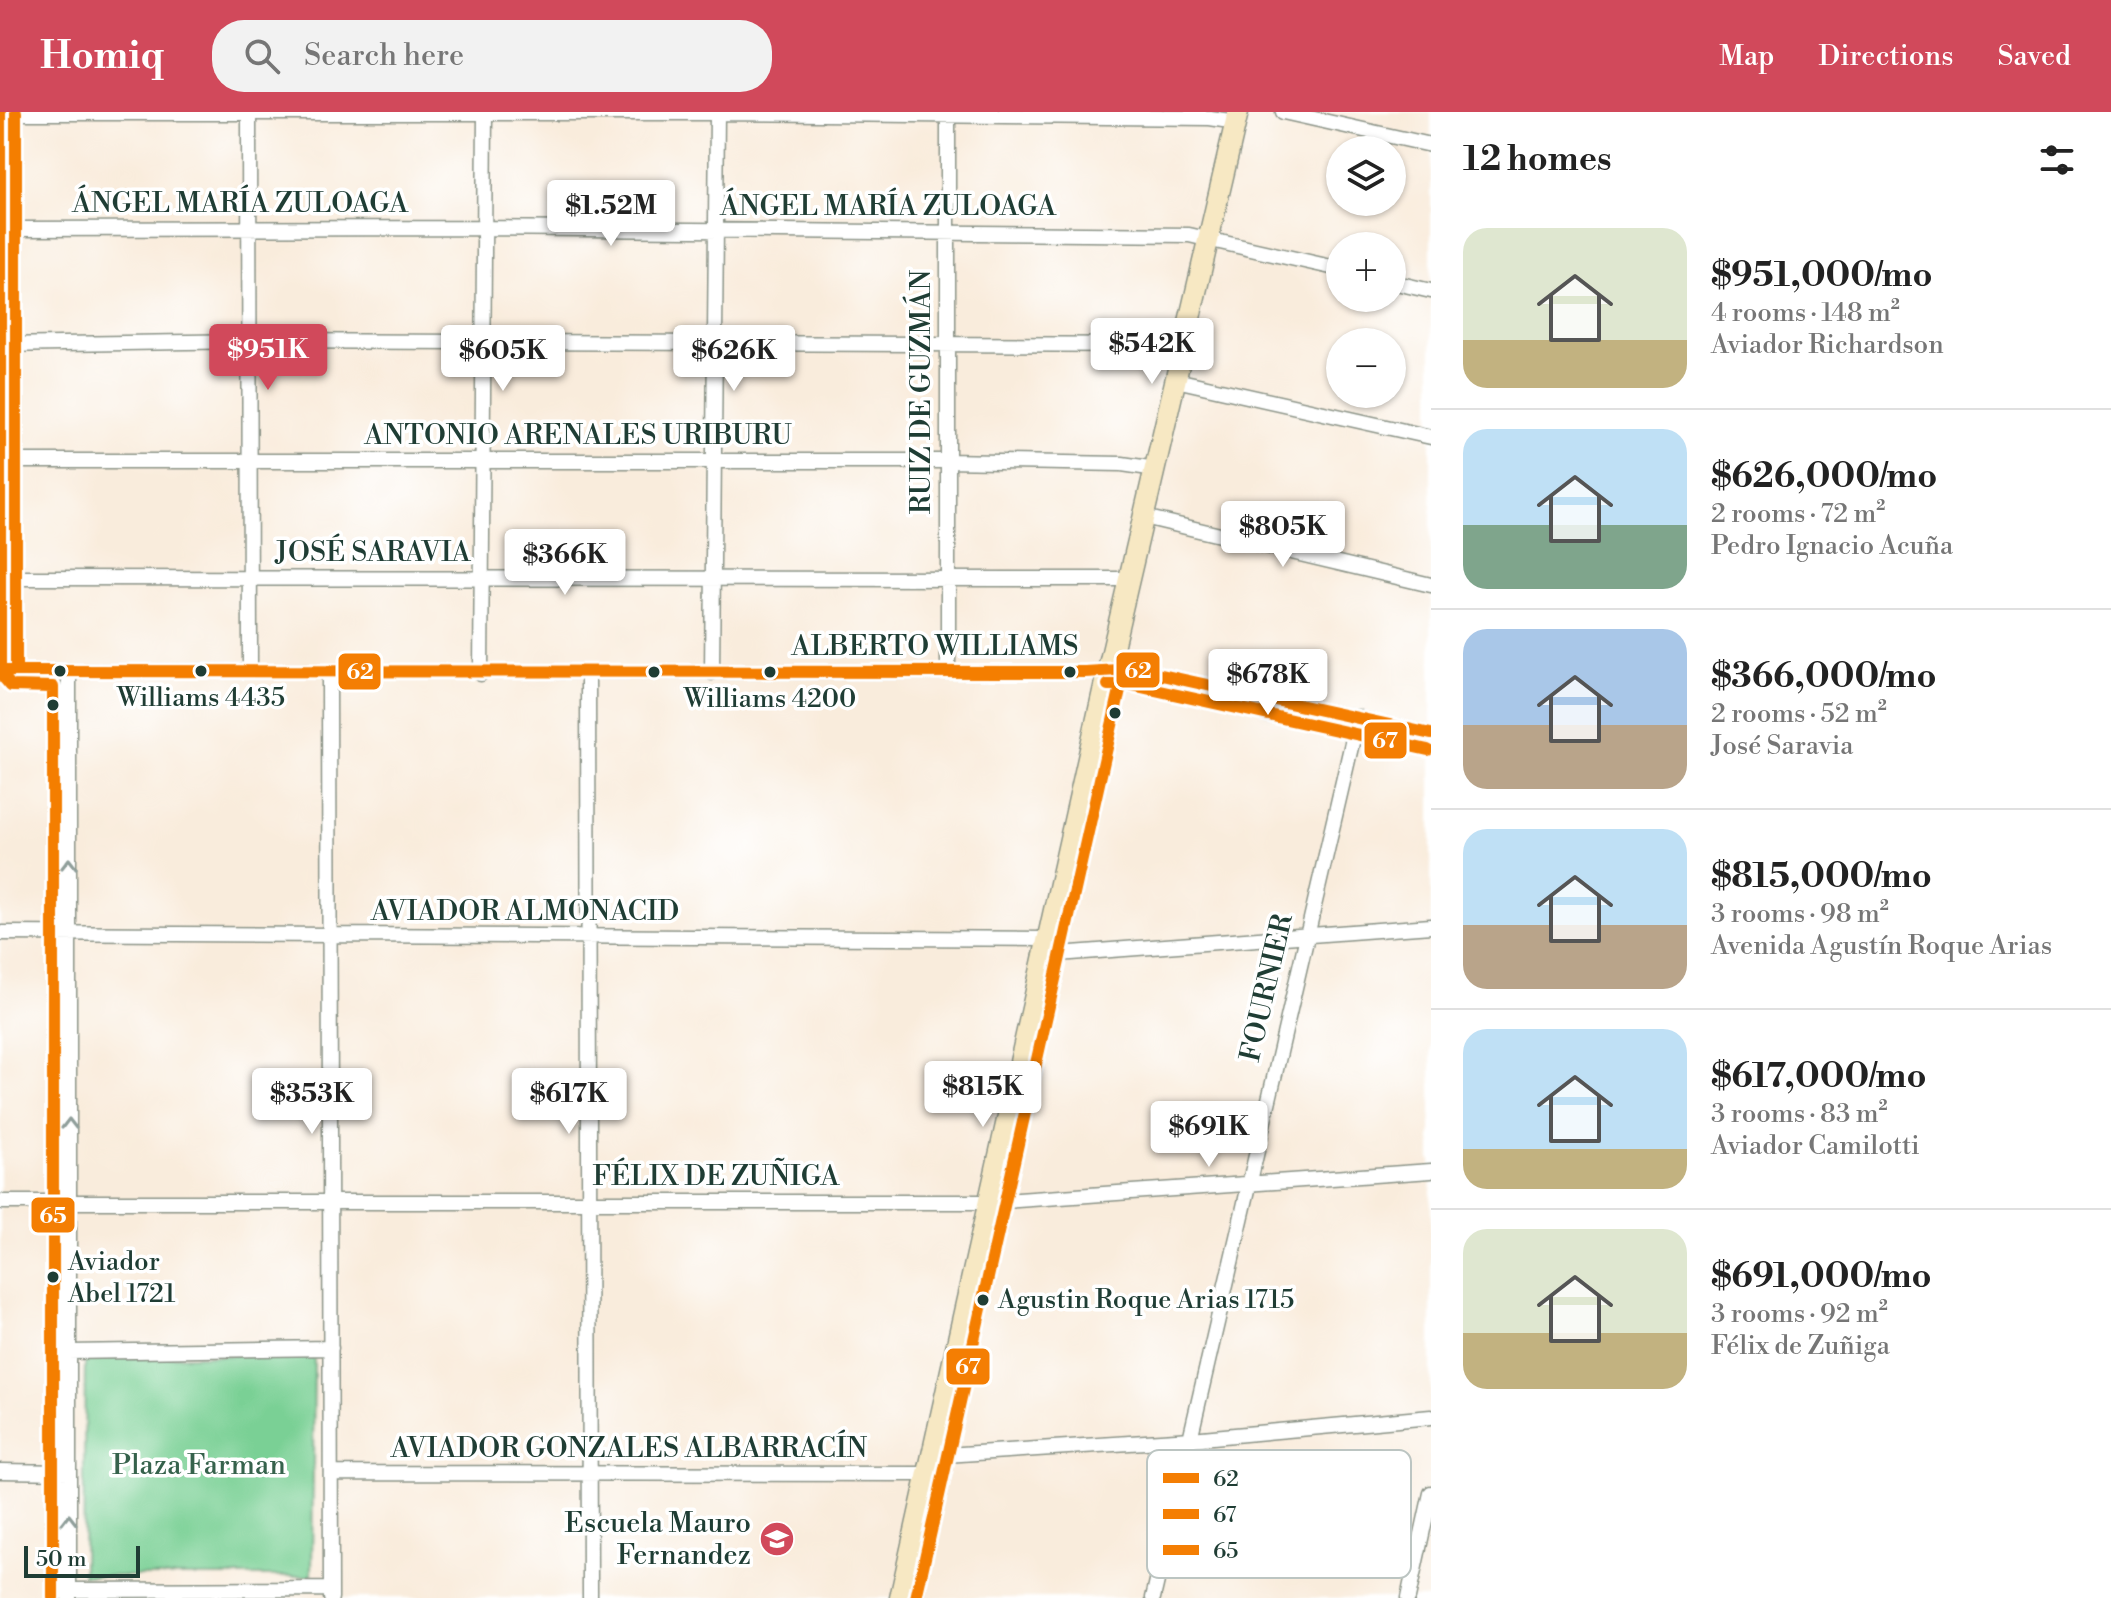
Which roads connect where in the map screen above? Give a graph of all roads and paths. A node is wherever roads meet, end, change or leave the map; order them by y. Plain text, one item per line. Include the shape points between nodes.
1 (717, 112) edge
2 (1283, 112) edge
3 (10, 113) edge
4 (249, 113) edge
5 (485, 113) edge
6 (948, 114) edge
7 (1237, 117) edge
8 (1431, 145) edge
9 (485, 228) junction
10 (0, 229) edge
11 (16, 229) junction
12 (249, 229) junction
13 (716, 231) junction
14 (947, 231) junction
15 (1208, 239) junction
16 (1326, 266) edge
17 (1406, 285) edge
18 (1431, 291) edge
19 (249, 341) junction
20 (485, 343) junction
21 (715, 343) junction
22 (0, 345) edge
23 (16, 345) junction
24 (948, 345) junction
25 (1182, 351) junction
26 (1176, 380) junction
27 (1431, 437) edge
28 (483, 460) junction
29 (715, 460) junction
30 (8, 461) edge
31 (249, 461) junction
32 (946, 461) junction
33 (1156, 469) junction
34 (1144, 517) junction
35 (8, 578) edge
36 (250, 578) junction
37 (482, 578) junction
38 (713, 578) junction
39 (947, 578) junction
40 (1129, 579) junction
41 (1431, 585) edge
42 (1108, 669) junction
43 (8, 671) edge
44 (69, 671) junction
45 (250, 671) junction
46 (948, 672) junction
47 (712, 673) junction
48 (329, 674) junction
49 (481, 674) junction
50 (588, 674) junction
51 (1358, 717) junction
52 (1431, 734) edge
53 (1431, 926) edge
54 (0, 933) edge
55 (69, 933) junction
56 (589, 936) junction
57 (1305, 936) junction
58 (331, 937) junction
59 (1047, 947) junction
60 (1431, 1171) edge
61 (1249, 1185) junction
62 (0, 1202) edge
63 (69, 1202) junction
64 (331, 1202) junction
65 (990, 1202) junction
66 (588, 1203) junction
67 (331, 1348) junction
68 (69, 1352) junction
69 (1431, 1417) edge
70 (1191, 1439) junction
71 (1188, 1450) edge
72 (928, 1465) junction
73 (0, 1471) edge
74 (68, 1472) junction
75 (331, 1473) junction
76 (590, 1474) junction
77 (1431, 1493) edge
78 (1427, 1527) edge
79 (1158, 1578) edge
80 (69, 1594) edge
81 (331, 1594) edge
82 (590, 1598) edge
83 (900, 1598) edge
84 (1153, 1598) edge
85 (1408, 1598) edge

1 - 5 street
1 - 6 street
1 - 13 street
2 - 8 street
3 - 4 street
3 - 11 street
4 - 5 street
4 - 12 street
5 - 9 street
6 - 7 street
6 - 14 street, RUIZ DE GUZMÁN
7 - 15 main road
9 - 12 street, ÁNGEL MARÍA ZULOAGA
9 - 13 street, ÁNGEL MARÍA ZULOAGA
9 - 20 street
10 - 11 street, ÁNGEL MARÍA ZULOAGA
11 - 12 street, ÁNGEL MARÍA ZULOAGA
11 - 23 street
12 - 19 street
13 - 14 street, ÁNGEL MARÍA ZULOAGA
13 - 21 street
14 - 15 street, ÁNGEL MARÍA ZULOAGA
14 - 24 street, RUIZ DE GUZMÁN
15 - 16 street, ÁNGEL MARÍA ZULOAGA
15 - 25 main road
17 - 18 street
19 - 20 street
19 - 23 street
19 - 31 street
20 - 21 street
20 - 28 street
21 - 24 street
21 - 29 street
22 - 23 street
23 - 30 street
24 - 25 street via 1161,345
24 - 32 street, RUIZ DE GUZMÁN
25 - 26 main road
26 - 27 street
26 - 33 main road
28 - 29 street, ANTONIO ARENALES URIBURU
28 - 31 street, ANTONIO ARENALES URIBURU
28 - 37 street
29 - 32 street, ANTONIO ARENALES URIBURU
29 - 38 street
30 - 31 street, ANTONIO ARENALES URIBURU
30 - 35 street
31 - 36 street
32 - 33 street, ANTONIO ARENALES URIBURU
32 - 39 street, RUIZ DE GUZMÁN
33 - 34 main road
34 - 40 main road
34 - 41 street
35 - 36 street, JOSÉ SARAVIA
35 - 43 street
36 - 37 street, JOSÉ SARAVIA
36 - 45 street
37 - 38 street, JOSÉ SARAVIA
37 - 49 street
38 - 39 street, JOSÉ SARAVIA
38 - 47 street
39 - 40 street, JOSÉ SARAVIA
39 - 46 street, RUIZ DE GUZMÁN
40 - 42 main road
42 - 46 street, ALBERTO WILLIAMS
42 - 51 street, ALBERTO WILLIAMS via 1134,669
42 - 59 main road
43 - 44 street, ALBERTO WILLIAMS
44 - 45 street, ALBERTO WILLIAMS
55 -> 44 street
45 - 48 street, ALBERTO WILLIAMS
46 - 47 street, ALBERTO WILLIAMS
47 - 50 street, ALBERTO WILLIAMS
48 - 49 street, ALBERTO WILLIAMS
48 - 58 street
49 - 50 street, ALBERTO WILLIAMS
50 - 56 street
51 - 52 street, ALBERTO WILLIAMS
51 - 57 street, FOURNIER
53 - 57 street, AVIADOR ALMONACID
54 - 55 street, AVIADOR ALMONACID
55 - 58 street, AVIADOR ALMONACID
63 -> 55 street
56 - 58 street, AVIADOR ALMONACID
56 - 59 street, AVIADOR ALMONACID
56 - 66 street
57 - 59 street, AVIADOR ALMONACID
57 - 61 street, FOURNIER
58 - 64 street
59 - 65 main road
60 - 61 street, FÉLIX DE ZUÑIGA
61 - 65 street, FÉLIX DE ZUÑIGA
61 - 70 street, FOURNIER
62 - 63 street, FÉLIX DE ZUÑIGA
63 - 64 street, FÉLIX DE ZUÑIGA
63 - 68 street
64 - 66 street, FÉLIX DE ZUÑIGA
64 - 67 street
65 - 66 street, FÉLIX DE ZUÑIGA
65 - 72 main road
66 - 76 street
67 - 68 street
67 - 75 street
68 - 74 street
69 - 70 street, AVIADOR GONZALES ALBARRACÍN
70 - 71 street, FOURNIER
70 - 72 street, AVIADOR GONZALES ALBARRACÍN
72 - 76 street, AVIADOR GONZALES ALBARRACÍN
72 - 83 main road
73 - 74 street
80 -> 74 street
75 - 76 street, AVIADOR GONZALES ALBARRACÍN
75 - 81 street
76 - 82 street
77 - 78 street
78 - 85 street
79 - 84 street, FOURNIER
80 - 81 street

